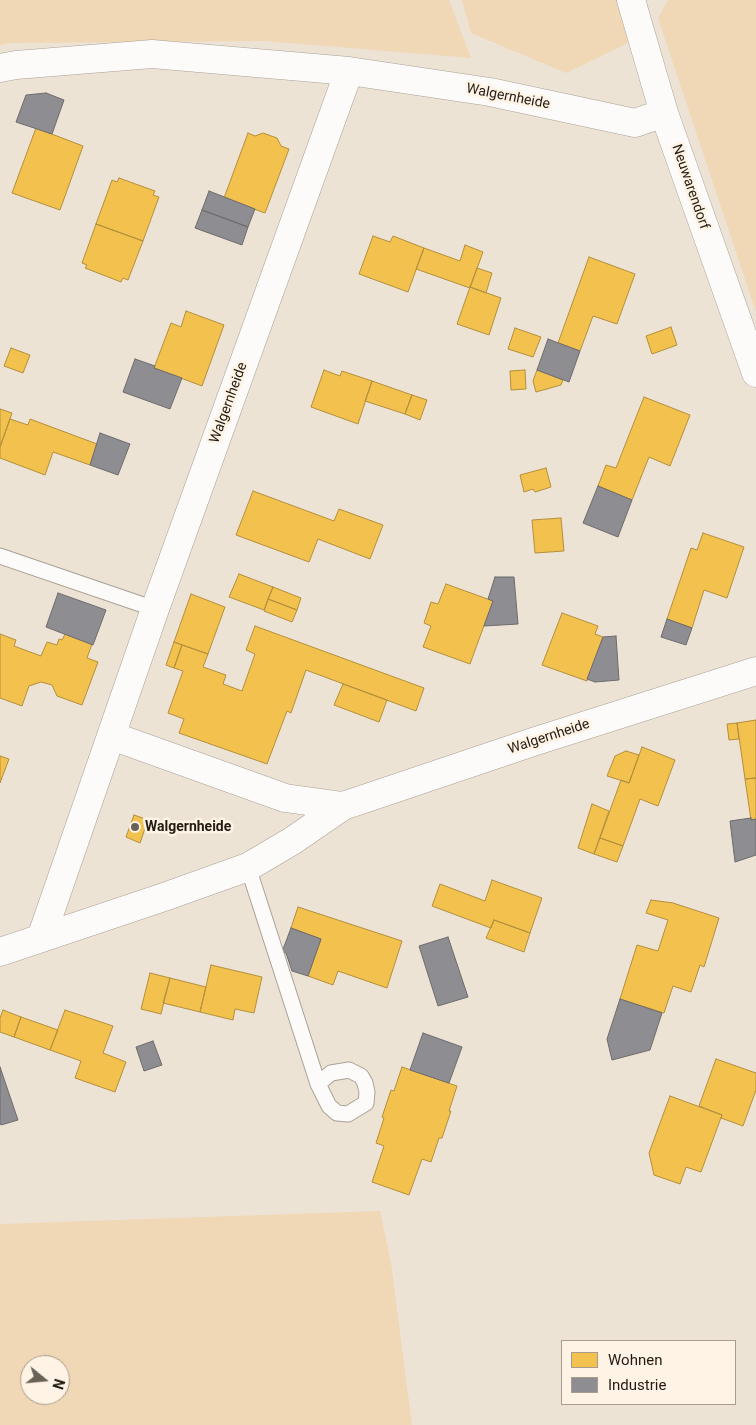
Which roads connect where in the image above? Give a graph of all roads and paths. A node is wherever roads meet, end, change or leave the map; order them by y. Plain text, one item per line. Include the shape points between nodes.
1 (631, 0) edge
2 (0, 68) edge
3 (349, 71) junction
4 (664, 113) junction
5 (756, 373) edge
6 (0, 556) edge
7 (155, 609) junction
8 (756, 671) edge
9 (112, 736) junction
10 (343, 806) junction
11 (248, 867) junction
12 (41, 938) junction
13 (0, 952) edge
14 (318, 1084) dead end

1 - 4 street, Neuwarendorf
2 - 3 street, Walgernheide via 152,54
3 - 4 street, Walgernheide via 490,92 635,122
3 - 7 street, Walgernheide
4 - 5 street, Neuwarendorf
6 - 7 lane
7 - 9 street, Walgernheide
8 - 10 street, Walgernheide
9 - 10 street, Walgernheide via 284,798
9 - 12 street, Walgernheide
10 - 11 street, Walgernheide
11 - 12 street, Walgernheide
11 - 14 lane
12 - 13 street, Walgernheide

